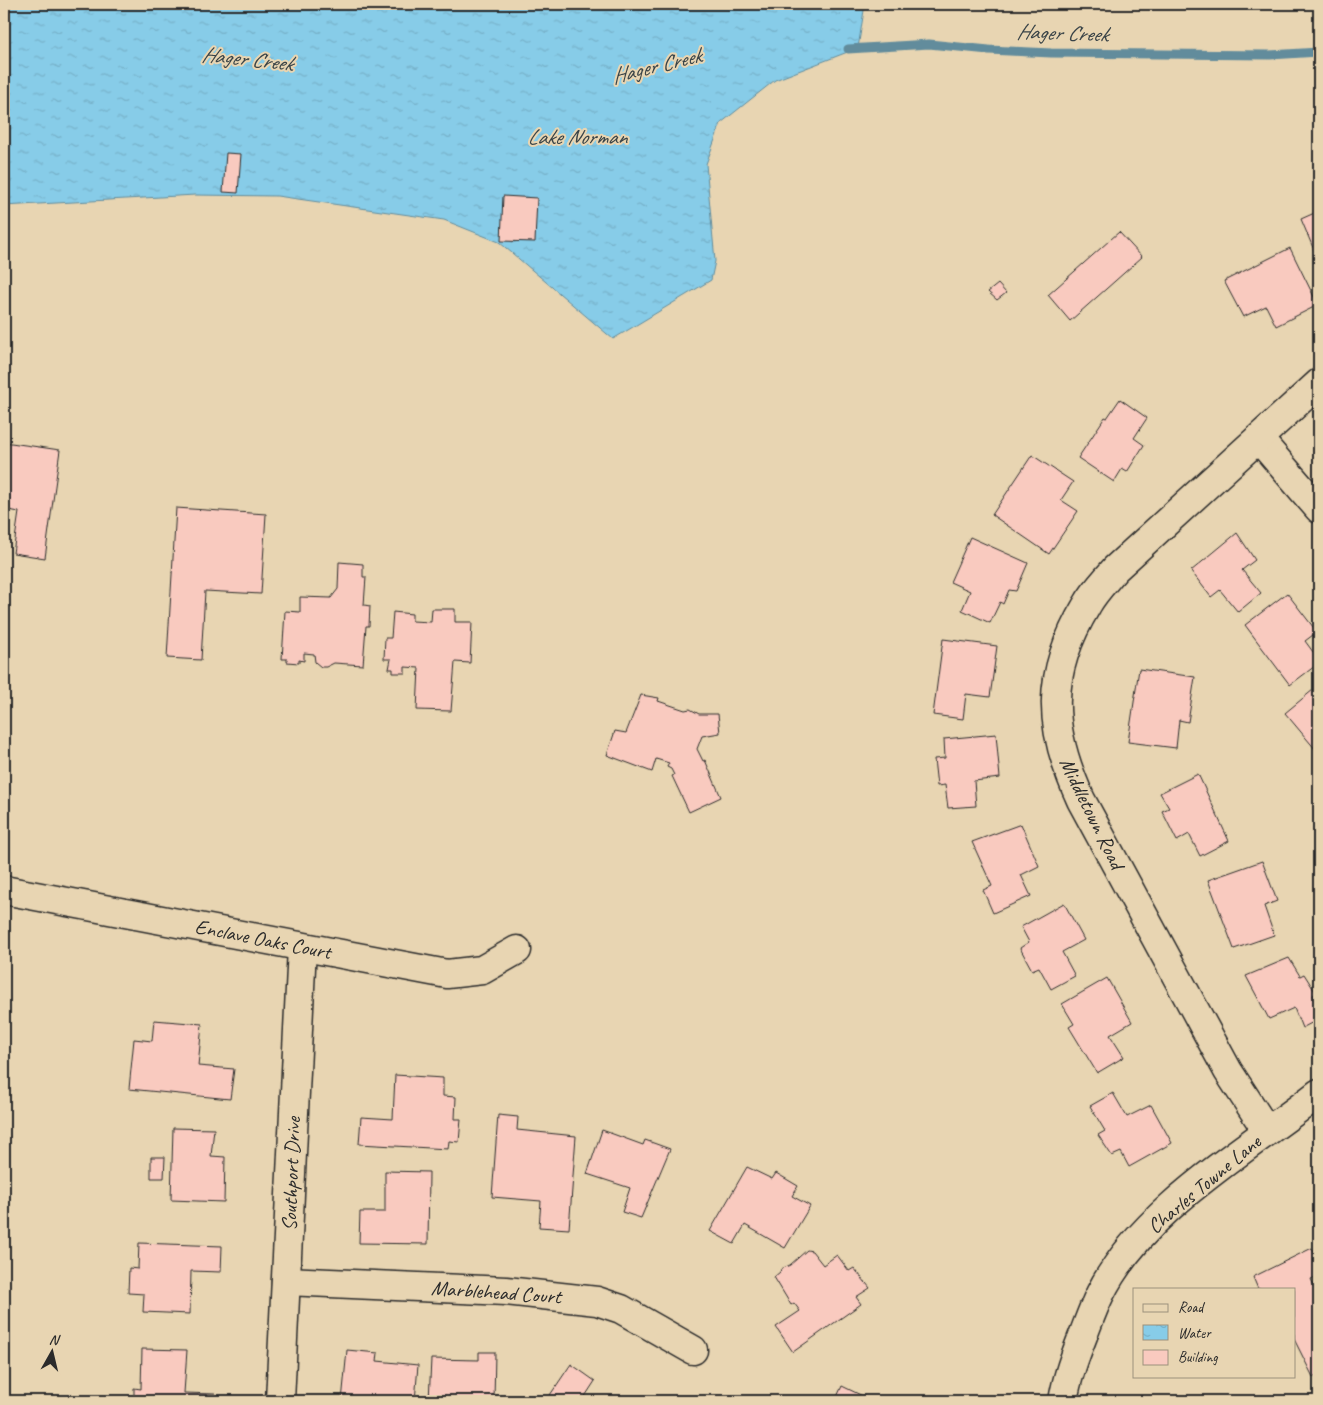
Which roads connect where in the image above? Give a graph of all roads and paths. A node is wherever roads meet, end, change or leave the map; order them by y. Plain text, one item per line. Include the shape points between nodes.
1 (1319, 383) edge
2 (1259, 439) junction
3 (1319, 509) edge
4 (4, 890) edge
5 (302, 947) junction
6 (517, 950) dead end
7 (1319, 1093) edge
8 (1267, 1131) junction
9 (286, 1281) junction
10 (693, 1350) dead end
11 (280, 1401) edge
12 (1063, 1401) edge

1 - 2 street, Middletown Road
2 - 3 street
2 - 8 street, Middletown Road via 1115,569 1087,603 1060,663 1055,712 1057,735 1067,769 1081,800 1228,1072
4 - 5 street, Enclave Oaks Court
5 - 6 street, Enclave Oaks Court via 447,974 482,970
5 - 9 street, Southport Drive
7 - 8 street, Charles Towne Lane
8 - 12 street, Charles Towne Lane via 1169,1208 1119,1264 1100,1294 1067,1376
9 - 10 street, Marblehead Court via 506,1291 597,1301 621,1309
9 - 11 street, Southport Drive

